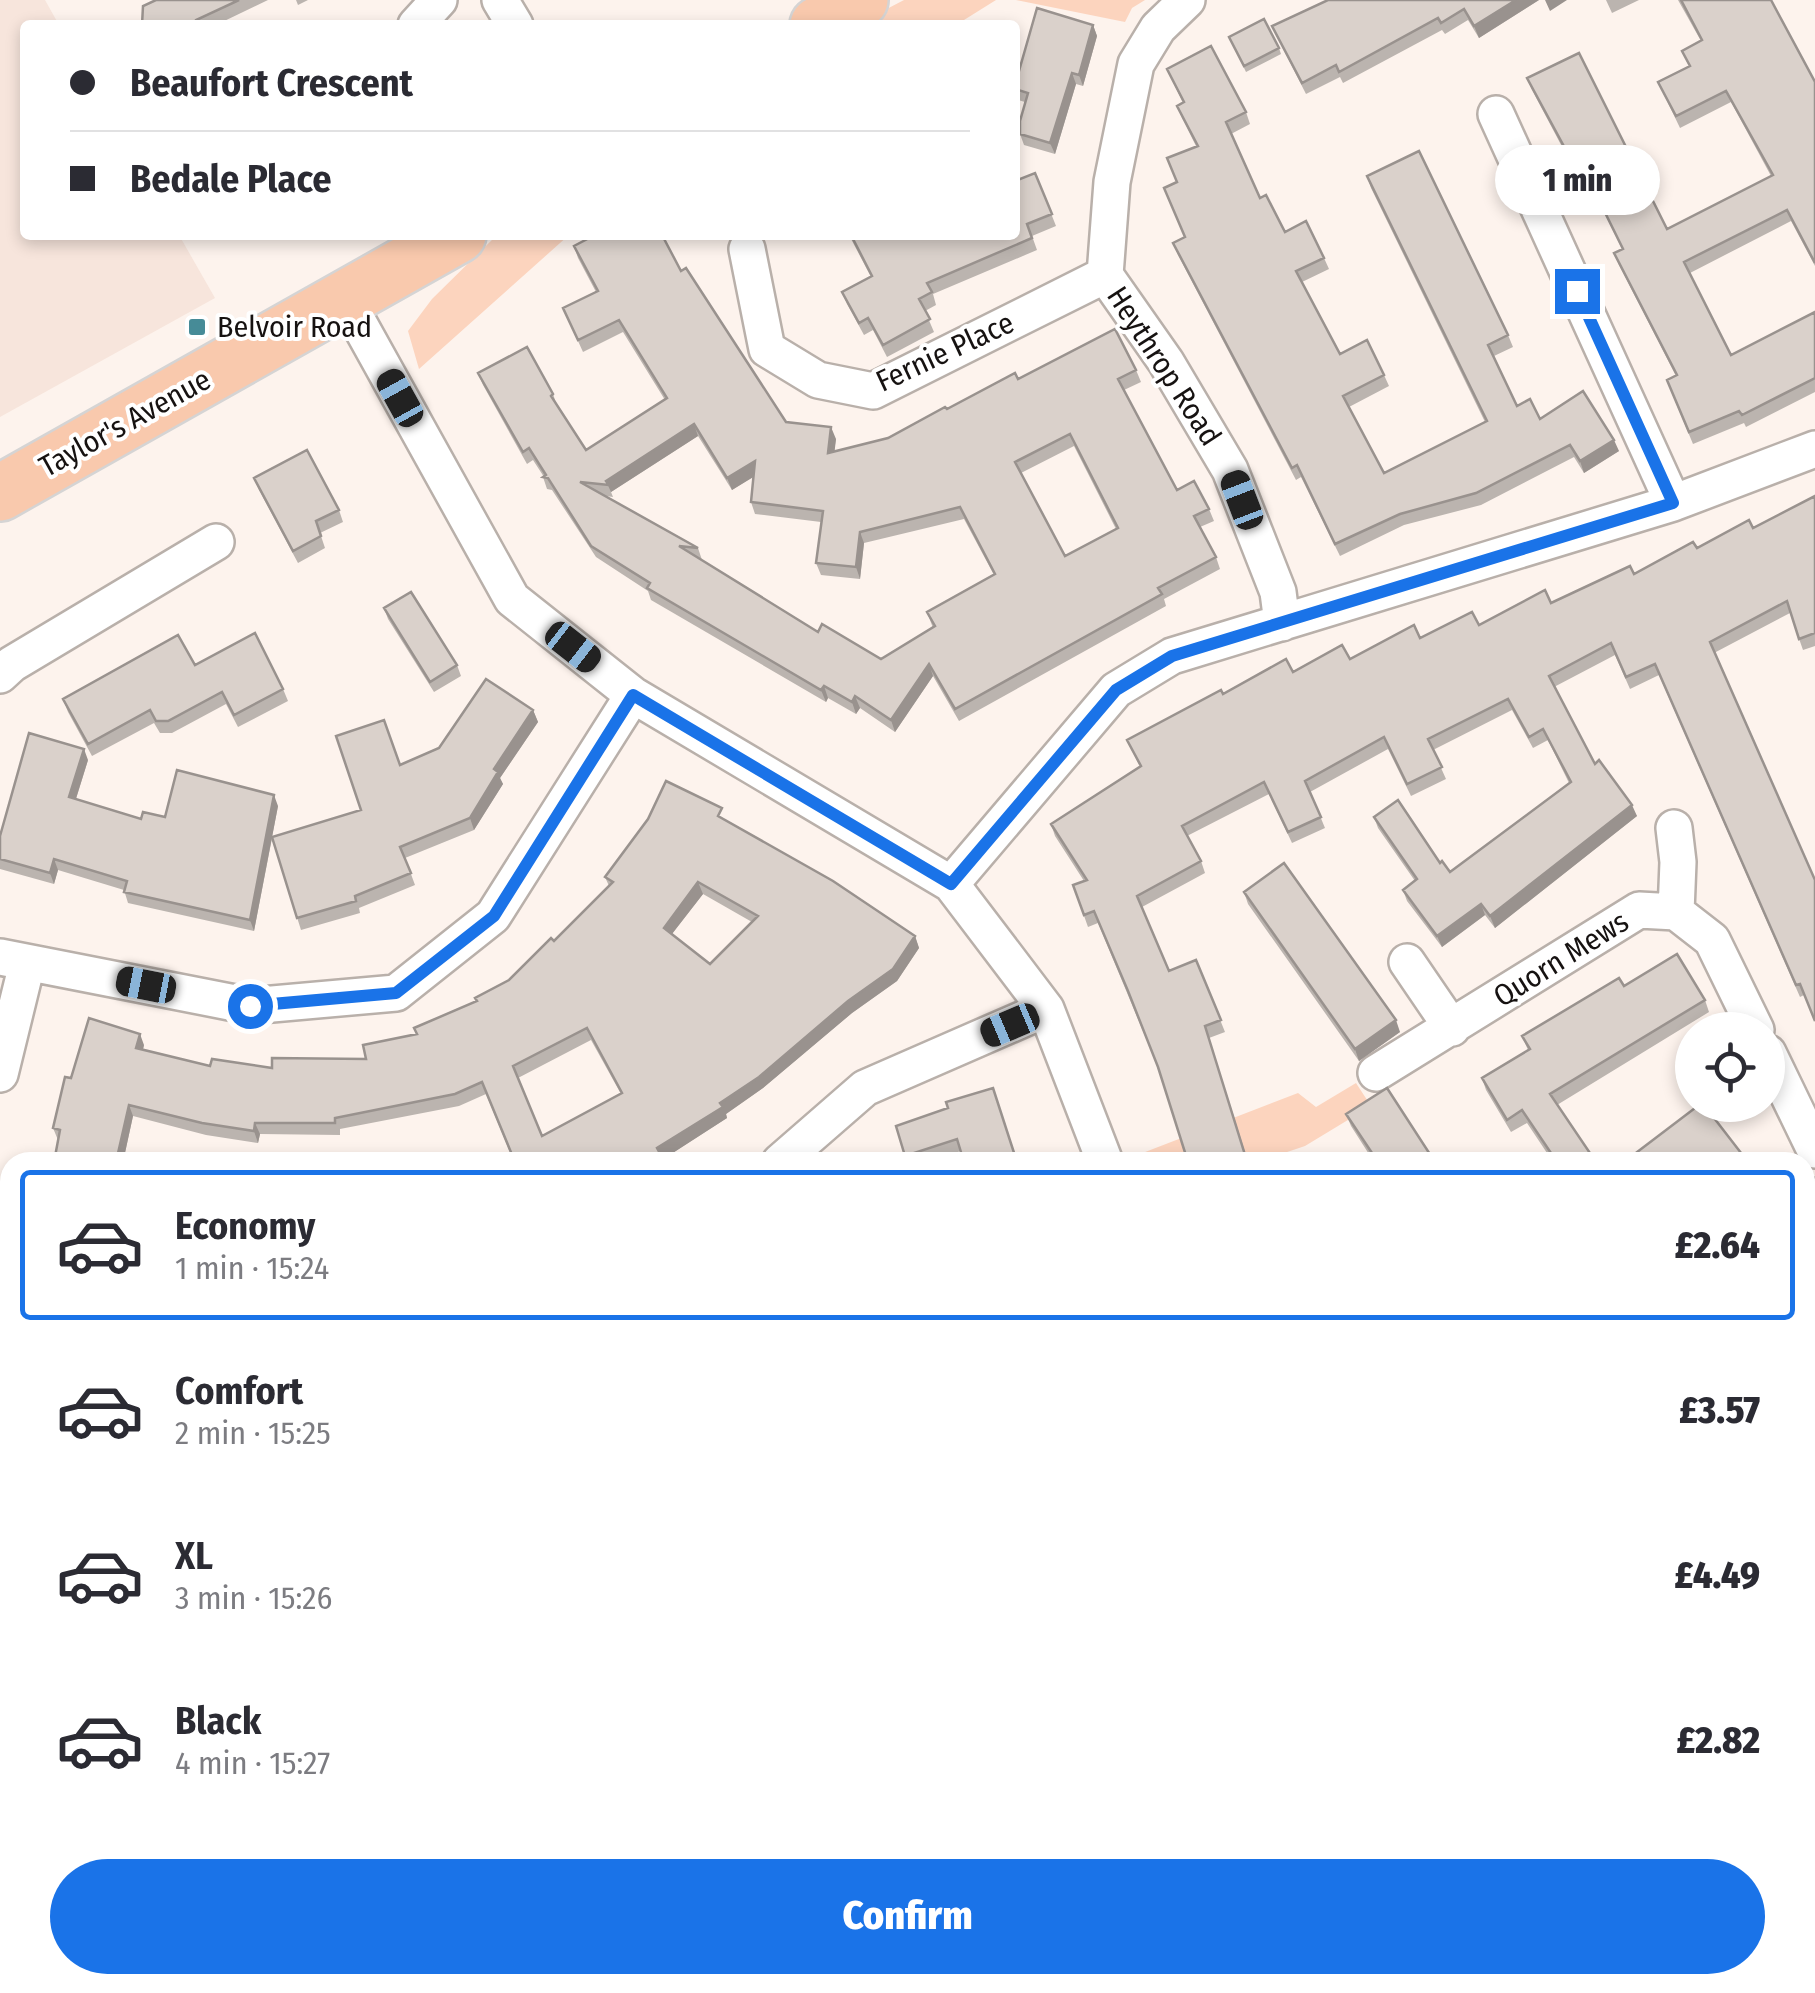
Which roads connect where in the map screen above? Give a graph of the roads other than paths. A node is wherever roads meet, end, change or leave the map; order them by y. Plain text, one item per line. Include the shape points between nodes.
1 (440, 0) edge
2 (860, 0) edge
3 (1188, 0) edge
4 (421, 20) edge
5 (826, 20) edge
6 (1496, 114) dead end
7 (449, 240) edge
8 (747, 248) dead end
9 (1104, 275) junction
10 (346, 300) junction
11 (1815, 449) edge
12 (0, 492) edge
13 (1673, 503) junction
14 (216, 542) dead end
15 (1282, 623) junction
16 (0, 675) edge
17 (633, 695) junction
18 (1674, 828) dead end
19 (951, 884) junction
20 (1676, 912) junction
21 (13, 961) edge
22 (1407, 962) dead end
23 (1046, 1009) junction
24 (1747, 1012) edge
25 (1452, 1028) junction
26 (0, 1074) edge
27 (1376, 1074) dead end
28 (1785, 1088) edge
29 (1815, 1150) edge
30 (791, 1152) edge
31 (1101, 1152) edge

1 - 4 street
2 - 5 main road
3 - 9 street, Heythrop Road via 1158,28 1136,64 1112,182
6 - 13 street
7 - 10 main road, Taylor's Avenue
8 - 9 street, Fernie Place via 767,348 818,380 873,391
9 - 15 street, Heythrop Road via 1230,470 1278,592
10 - 12 main road, Taylor's Avenue
10 - 17 street via 512,600
11 - 13 street
13 - 15 street
14 - 16 street
15 - 19 street via 1172,656 1116,690
17 - 19 street
17 - 21 street via 494,916 396,993 250,1006
18 - 20 street
19 - 23 street
20 - 24 street via 1712,940
20 - 25 street, Quorn Mews via 1639,910
21 - 26 street
22 - 25 street
23 - 30 street via 865,1088
23 - 31 street
25 - 27 street, Quorn Mews
28 - 29 street

